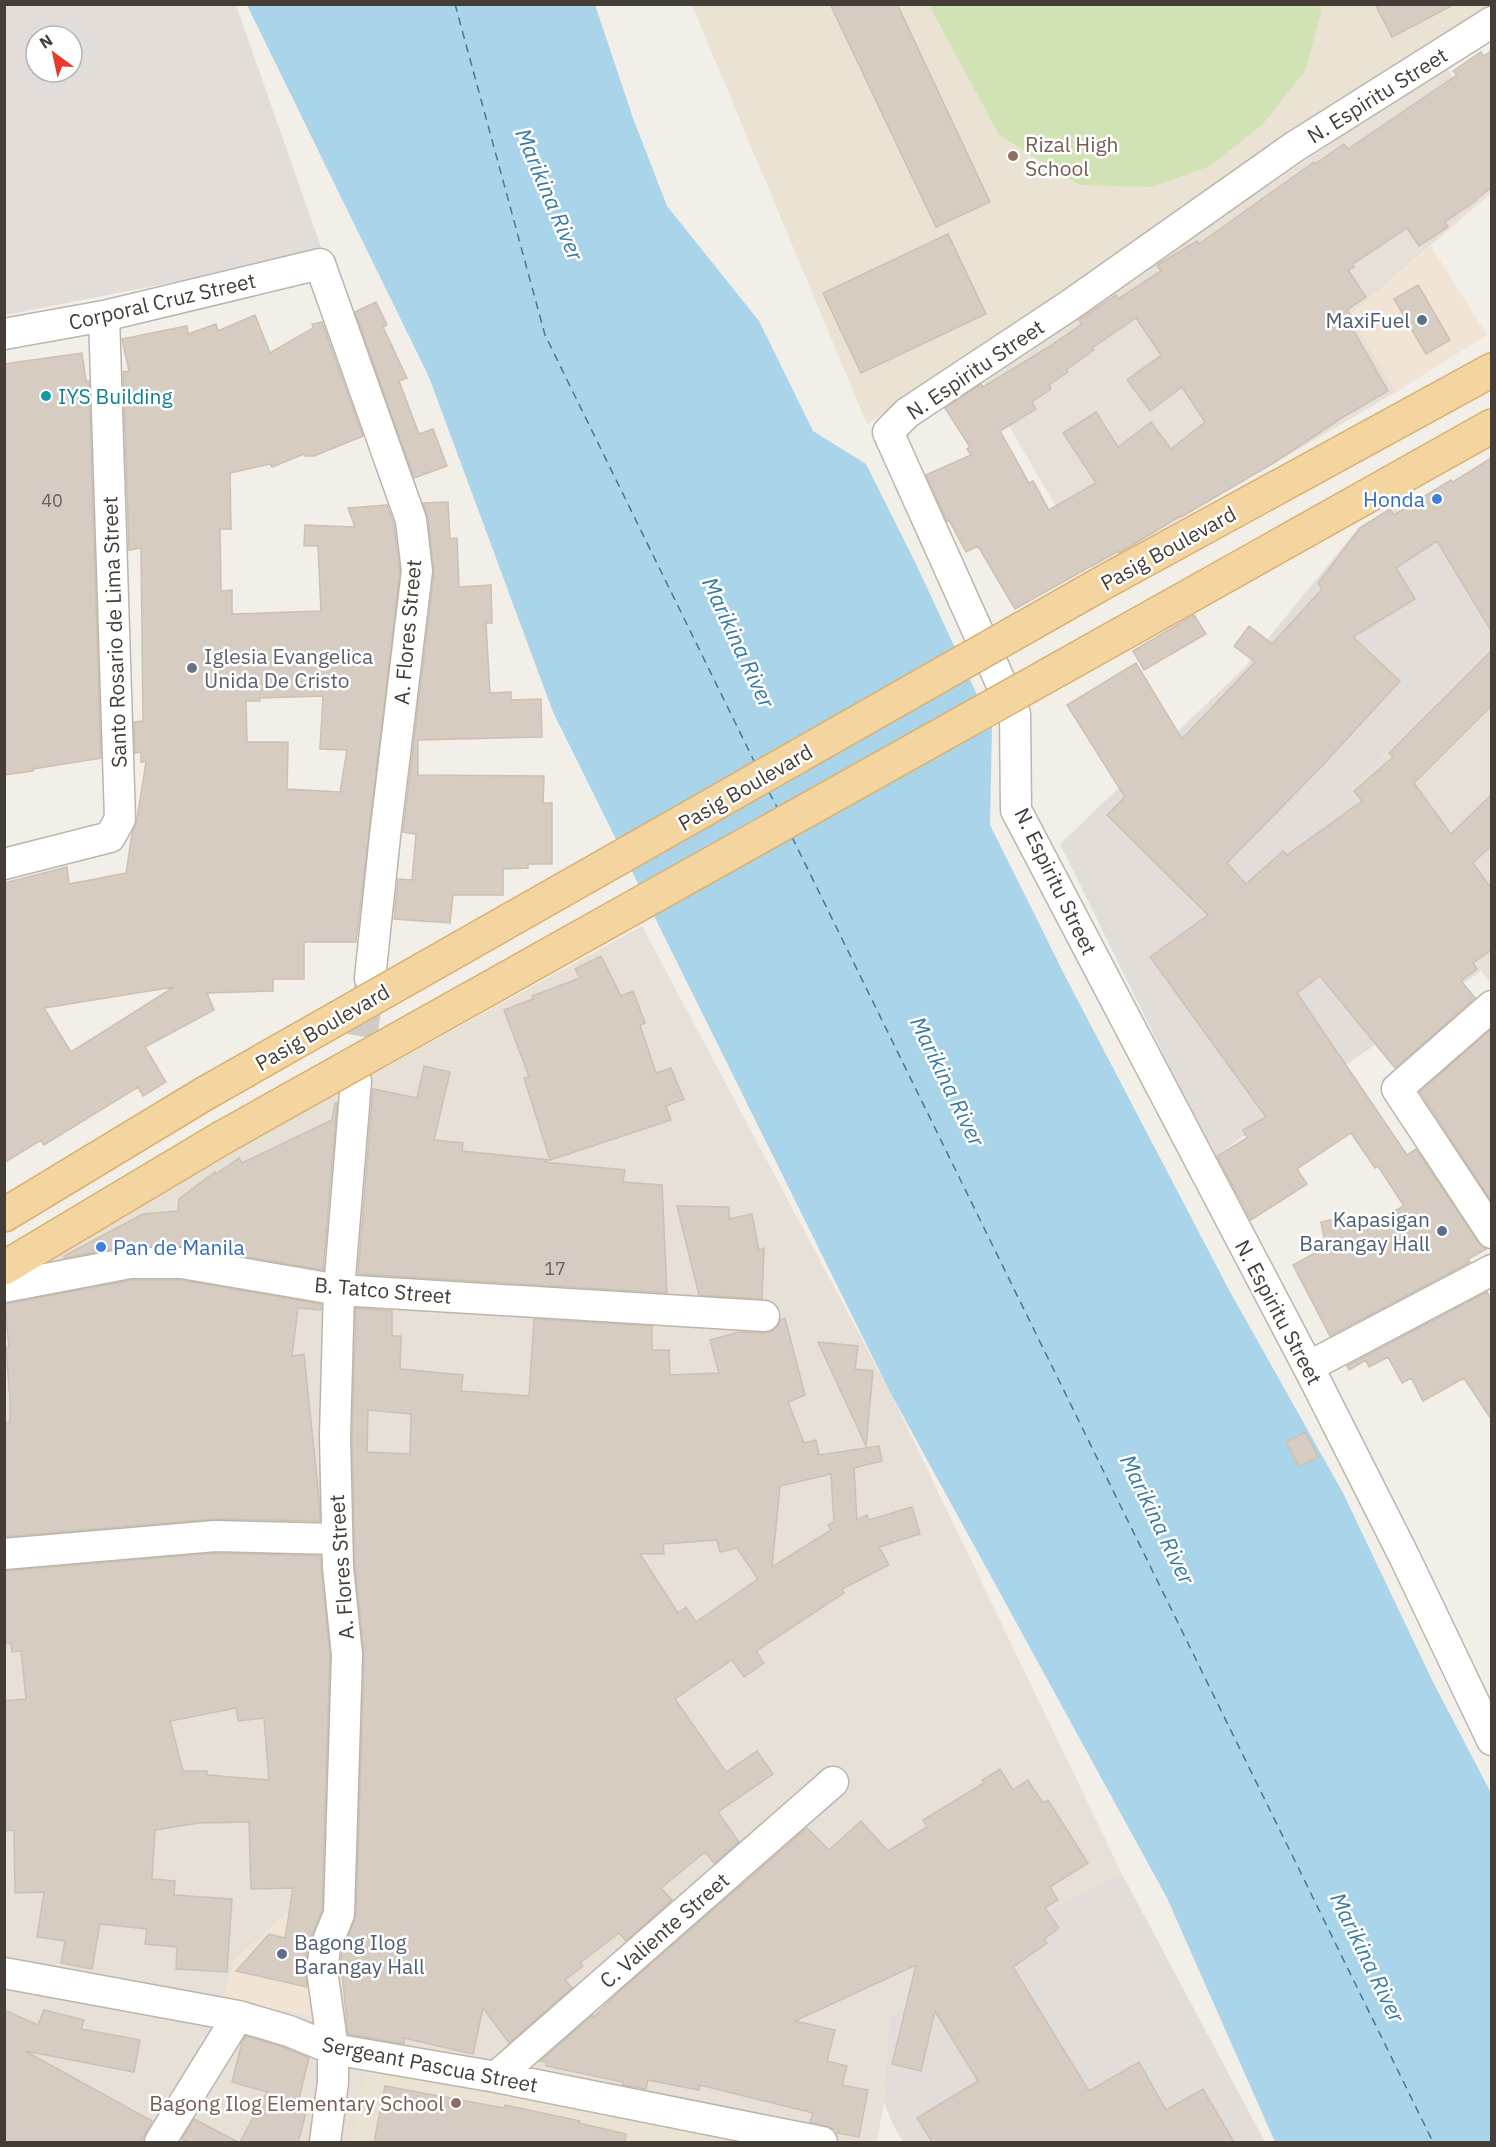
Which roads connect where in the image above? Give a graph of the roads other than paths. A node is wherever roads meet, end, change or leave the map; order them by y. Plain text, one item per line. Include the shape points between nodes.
1 (1491, 22) edge
2 (320, 264) joint
3 (104, 316) junction
4 (4, 334) edge
5 (1491, 370) edge
6 (1491, 426) edge
7 (4, 864) edge
8 (370, 978) tunnel mouth
9 (1491, 1006) edge
10 (356, 1081) tunnel mouth
11 (4, 1215) edge
12 (1491, 1233) edge
13 (4, 1268) edge
14 (1491, 1271) edge
15 (4, 1287) edge
16 (339, 1290) junction
17 (764, 1316) dead end
18 (1308, 1367) junction
19 (338, 1539) junction
20 (4, 1554) edge
21 (1491, 1740) edge
22 (833, 1782) dead end
23 (6, 1967) edge
24 (238, 2016) junction
25 (333, 2049) junction
26 (496, 2077) junction
27 (160, 2142) edge
28 (325, 2142) edge
29 (822, 2142) edge

1 - 18 street, N. Espiritu Street via 1294,147 1070,305 907,413 888,432 1015,714 1016,810
2 - 3 street, Corporal Cruz Street
2 - 8 street, A. Flores Street via 411,520 417,571
3 - 4 street, Corporal Cruz Street
3 - 7 street, Santo Rosario de Lima Street via 120,819 111,837
5 - 11 main road, Pasig Boulevard, bridge via 1099,585 204,1094
6 - 13 main road, bridge via 220,1138
9 - 12 street via 1397,1089
10 - 16 street, A. Flores Street
14 - 18 street
15 - 16 street, B. Tatco Street via 130,1263 182,1263
16 - 17 street, B. Tatco Street
16 - 19 street, A. Flores Street via 335,1437
18 - 21 street, N. Espiritu Street via 1406,1558
19 - 20 street via 214,1536
19 - 25 street, A. Flores Street via 347,1655 346,1738 339,1914 325,1948 322,1970
22 - 26 street, C. Valiente Street
23 - 24 street, Sergeant Pascua Street
24 - 25 street, Sergeant Pascua Street
24 - 27 street
25 - 26 street, Sergeant Pascua Street
25 - 28 street, A. Flores Street
26 - 29 street, Sergeant Pascua Street

